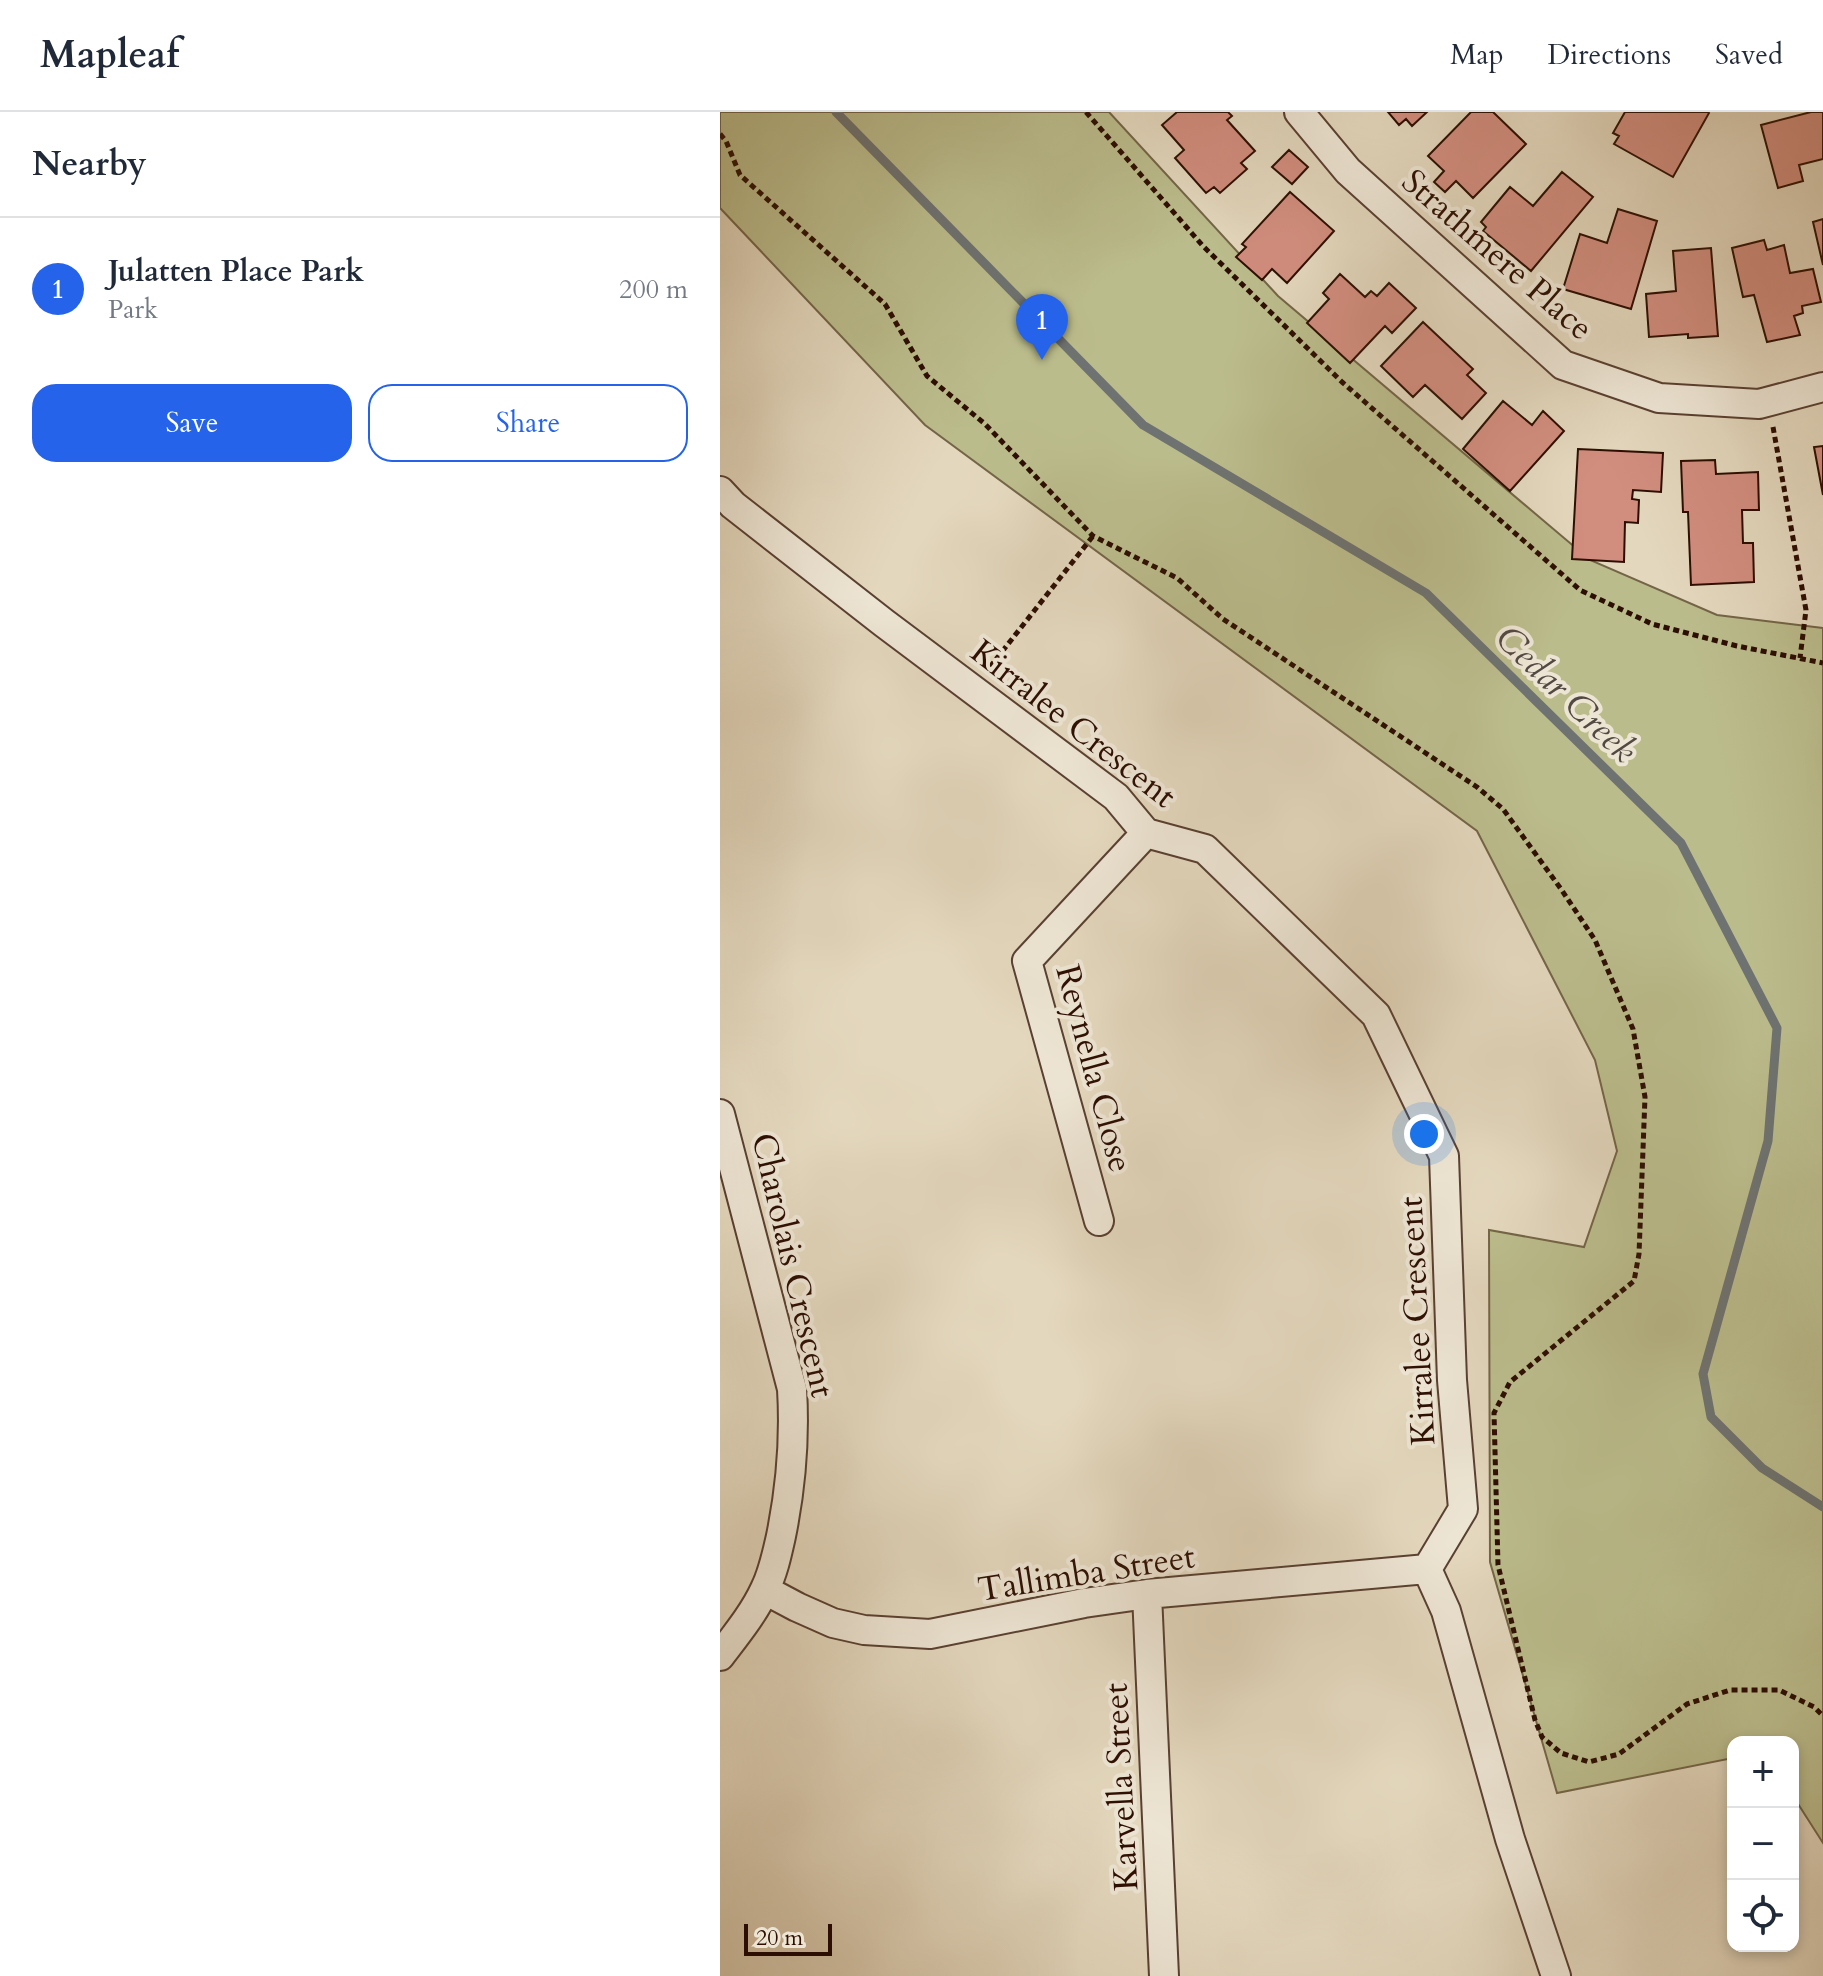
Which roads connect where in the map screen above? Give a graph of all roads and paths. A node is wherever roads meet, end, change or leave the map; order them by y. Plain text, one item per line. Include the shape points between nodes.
1 (1086, 112) edge
2 (1299, 112) edge
3 (1823, 387) edge
4 (1768, 402) junction
5 (720, 491) edge
6 (1093, 536) dead end
7 (1800, 658) junction
8 (1823, 663) edge
9 (973, 690) junction
10 (1146, 833) junction
11 (720, 1114) edge
12 (1099, 1221) dead end
13 (1427, 1569) junction
14 (765, 1590) junction
15 (1147, 1594) junction
16 (720, 1656) edge
17 (1164, 1976) edge
18 (1556, 1976) edge

1 - 7 path via 1203,246 1342,382 1580,590 1652,624
2 - 4 street, Strathmere Place via 1348,171 1563,365 1659,398
3 - 4 street, Strathmere Place
4 - 7 path via 1806,610
5 - 9 street, Kirralee Crescent
6 - 9 path
7 - 8 path
9 - 10 street, Kirralee Crescent via 1116,797
10 - 12 street, Reynella Close via 1027,961
10 - 13 street, Kirralee Crescent via 1205,849 1376,1015 1444,1156 1463,1509
11 - 14 street, Charolais Crescent via 792,1389 792,1472
13 - 15 street, Tallimba Street
13 - 18 street via 1446,1611 1510,1839
14 - 15 street, Tallimba Street via 833,1623 930,1634
14 - 16 street, Charolais Crescent
15 - 17 street, Karvella Street

